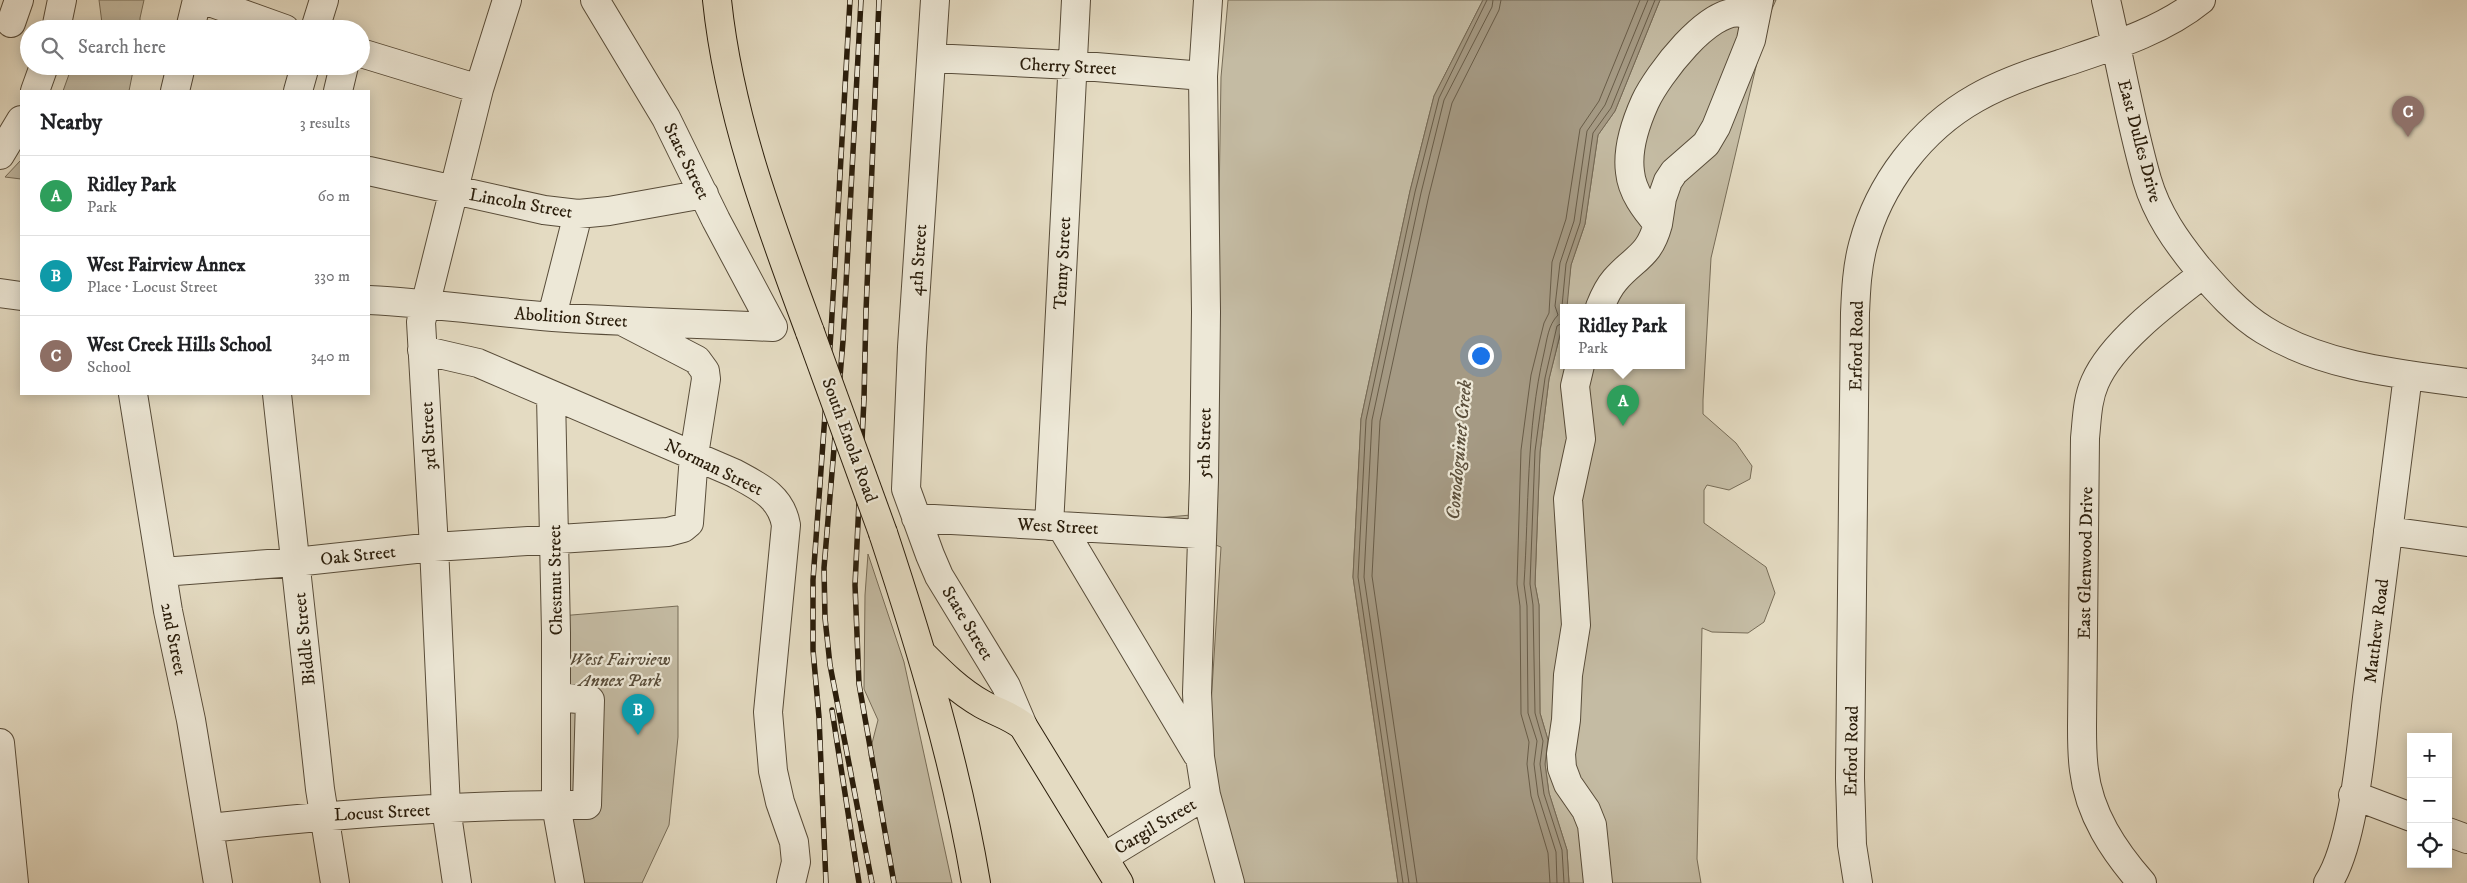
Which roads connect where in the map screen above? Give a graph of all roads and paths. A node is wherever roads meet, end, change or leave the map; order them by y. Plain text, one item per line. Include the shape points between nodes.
1 (62, 0) edge
2 (197, 0) edge
3 (204, 0) edge
4 (324, 0) edge
5 (507, 0) edge
6 (595, 0) edge
7 (717, 0) edge
8 (935, 0) edge
9 (1076, 0) edge
10 (1208, 0) edge
11 (2106, 0) edge
12 (2201, 0) edge
13 (1757, 10) edge
14 (58, 20) edge
15 (192, 20) edge
16 (260, 20) edge
17 (318, 20) edge
18 (2116, 44) junction
19 (370, 56) edge
20 (932, 58) junction
21 (1072, 65) junction
22 (41, 75) edge
23 (179, 75) edge
24 (302, 75) edge
25 (342, 75) edge
26 (1202, 76) junction
27 (479, 89) junction
28 (35, 90) edge
29 (175, 90) edge
30 (298, 90) edge
31 (338, 90) edge
32 (20, 122) edge
33 (0, 155) edge
34 (370, 171) edge
35 (453, 190) junction
36 (704, 194) junction
37 (578, 214) junction
38 (1658, 224) junction
39 (2203, 274) junction
40 (0, 292) edge
41 (20, 296) edge
42 (370, 300) edge
43 (426, 303) junction
44 (1601, 304) edge
45 (552, 316) junction
46 (622, 321) junction
47 (773, 327) joint
48 (422, 350) junction
49 (1579, 369) edge
50 (2408, 375) junction
51 (2467, 383) edge
52 (133, 395) edge
53 (277, 395) edge
54 (551, 396) junction
55 (694, 455) junction
56 (916, 518) junction
57 (1055, 526) junction
58 (2388, 531) junction
59 (1201, 534) junction
60 (554, 537) junction
61 (2467, 542) edge
62 (434, 546) junction
63 (295, 562) junction
64 (162, 572) junction
65 (921, 653) junction
66 (939, 717) junction
67 (1013, 721) junction
68 (0, 743) edge
69 (1200, 757) junction
70 (1206, 795) junction
71 (2353, 795) junction
72 (556, 804) junction
73 (446, 808) junction
74 (324, 815) junction
75 (2407, 815) edge
76 (210, 828) junction
77 (2452, 833) edge
78 (2467, 839) edge
79 (1104, 857) junction
80 (8, 868) edge
81 (218, 883) edge
82 (335, 883) edge
83 (457, 883) edge
84 (570, 883) edge
85 (791, 883) edge
86 (976, 883) edge
87 (1120, 883) edge
88 (1230, 883) edge
89 (1598, 883) edge
90 (1858, 883) edge
91 (2142, 883) edge
92 (2328, 883) edge

1 - 14 street
2 - 15 street
3 - 16 street
4 - 17 street
5 - 27 street, 3rd Street
6 - 36 street, State Street via 666,118
7 - 65 main road, South Enola Road, bridge via 729,80 757,187 883,533
8 - 20 street, 4th Street
9 - 21 street, Tenny Street
10 - 26 street, 5th Street
11 - 18 street, East Dulles Drive
12 - 18 street, Erford Road via 2160,25
13 - 38 street via 1751,40 1716,127 1706,144 1668,181
13 - 38 street via 1729,14 1704,26 1645,102 1630,151 1630,172 1641,202
18 - 39 street, East Dulles Drive via 2153,197 2165,224
18 - 90 street, Erford Road via 2006,84 1951,114 1906,159 1885,190 1863,243 1855,312 1850,778 1852,845
19 - 27 street
20 - 21 street, Cherry Street
20 - 56 street, 4th Street via 906,480
21 - 26 street, Cherry Street
21 - 57 street, Tenny Street
22 - 28 street
23 - 29 street
24 - 30 street
25 - 31 street
26 - 59 street, 5th Street via 1206,312
27 - 35 street, 3rd Street
32 - 33 street
34 - 35 street, Lincoln Street
35 - 37 street, Lincoln Street
35 - 43 street, 3rd Street
36 - 37 street, Lincoln Street
36 - 47 street, State Street
37 - 45 street
38 - 44 street via 1654,240 1645,254 1616,278
39 - 50 street, East Dulles Drive via 2232,305 2263,329 2287,342 2315,354
39 - 91 street, East Glenwood Drive via 2114,351 2095,382 2088,404 2085,438 2084,769 2096,814 2110,842
40 - 41 street
42 - 43 street, Abolition Street
43 - 45 street, Abolition Street
43 - 48 street, 3rd Street via 421,322
45 - 46 street, Abolition Street
46 - 47 street, Abolition Street
46 - 55 street, Oak Street via 697,360 705,371
48 - 54 street, Norman Street via 478,363
48 - 62 street, 3rd Street
49 - 89 street via 1575,386 1581,439 1568,500 1576,625 1561,754 1568,784 1592,825
50 - 51 street, East Dulles Drive
50 - 58 street, Matthew Road
52 - 64 street, 2nd Street
53 - 63 street, Biddle Street
54 - 55 street, Norman Street
54 - 60 street, Chestnut Street
55 - 60 street, Oak Street via 689,523 683,528 649,533
55 - 85 street, Norman Street via 761,487 777,500 784,512 786,525 768,712 773,771 794,842 796,862
56 - 57 street, West Street
56 - 67 street, State Street via 940,576 1006,686
57 - 59 street, West Street
57 - 69 street
58 - 61 street
58 - 71 street, Matthew Road
59 - 69 street, 5th Street via 1197,693
60 - 62 street, Oak Street
60 - 72 street, Chestnut Street
62 - 63 street, Oak Street
62 - 73 street, 3rd Street
63 - 64 street, Oak Street
63 - 74 street, Biddle Street
64 - 76 street, 2nd Street
65 - 66 main road, South Enola Road
65 - 67 main road via 953,684
66 - 67 main road
66 - 86 main road, South Enola Road
67 - 79 main road, State Street
68 - 80 street
69 - 70 street, 5th Street
70 - 79 street, Cargil Street
70 - 88 street, 5th Street
71 - 75 street
71 - 92 street, Matthew Road via 2345,841
72 - 73 street, Locust Street
72 - 84 street, Chestnut Street
73 - 74 street, Locust Street
73 - 83 street, 3rd Street
74 - 76 street, Locust Street
74 - 82 street, Biddle Street
76 - 81 street, 2nd Street
77 - 78 street
79 - 87 main road, State Street

